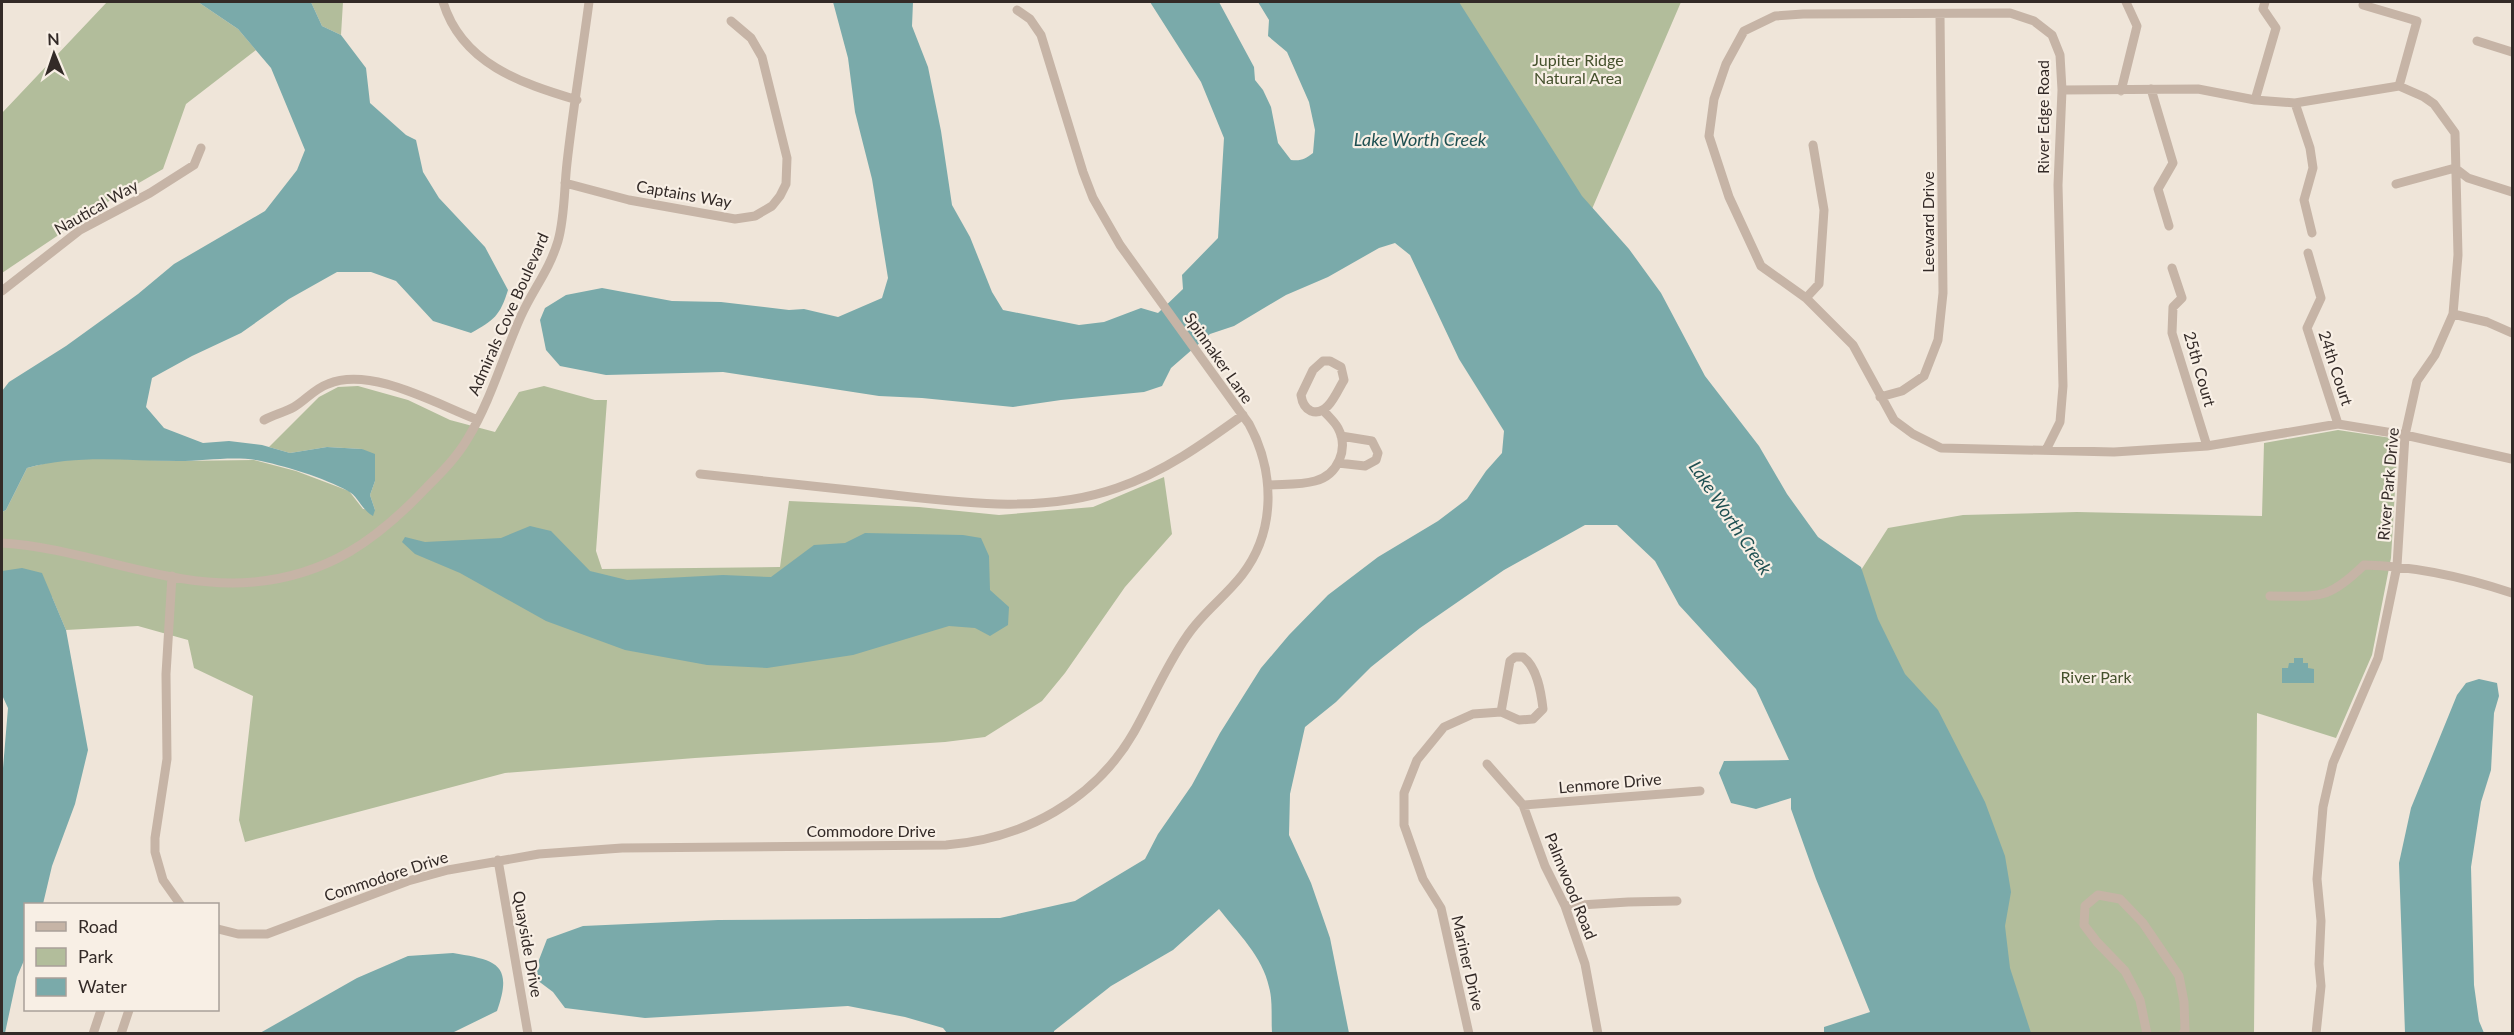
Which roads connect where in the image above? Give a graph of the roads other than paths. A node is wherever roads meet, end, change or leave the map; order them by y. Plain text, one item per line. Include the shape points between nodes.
1 (443, 2) edge
2 (589, 2) edge
3 (2126, 2) edge
4 (2265, 2) edge
5 (2363, 5) dead end
6 (1017, 10) dead end
7 (1940, 15) junction
8 (731, 21) dead end
9 (2478, 41) dead end
10 (2512, 52) edge
11 (2399, 86) junction
12 (2151, 89) junction
13 (2062, 90) junction
14 (2121, 91) junction
15 (577, 100) junction
16 (2255, 100) junction
17 (2295, 103) junction
18 (1813, 145) dead end
19 (201, 148) dead end
20 (2455, 168) junction
21 (565, 183) junction
22 (2396, 184) dead end
23 (2512, 192) edge
24 (2169, 226) dead end
25 (2312, 233) dead end
26 (2308, 254) dead end
27 (2172, 268) dead end
28 (2, 291) edge
29 (1806, 298) junction
30 (2453, 314) junction
31 (2512, 333) edge
32 (1880, 397) junction
33 (1323, 410) junction
34 (1243, 415) junction
35 (264, 420) dead end
36 (478, 420) junction
37 (2338, 424) junction
38 (2405, 435) junction
39 (1341, 436) junction
40 (2207, 446) junction
41 (2046, 450) junction
42 (2512, 459) edge
43 (1338, 463) junction
44 (700, 474) dead end
45 (1269, 485) junction
46 (2, 543) edge
47 (2397, 566) junction
48 (172, 576) junction
49 (2512, 593) edge
50 (2270, 596) dead end
51 (1501, 712) junction
52 (1487, 764) dead end
53 (1700, 791) dead end
54 (1523, 805) junction
55 (498, 860) junction
56 (1677, 902) dead end
57 (179, 903) edge
58 (1565, 906) junction
59 (219, 929) edge
60 (101, 1011) edge
61 (129, 1011) edge
62 (93, 1034) edge
63 (121, 1034) edge
64 (528, 1034) edge
65 (1469, 1034) edge
66 (1598, 1034) edge
67 (2148, 1034) edge
68 (2182, 1034) edge
69 (2316, 1034) edge

1 - 15 street via 454,26 489,65 516,81
2 - 15 street, Admirals Cove Boulevard
3 - 14 street via 2137,26
4 - 16 street via 2263,9 2276,28
5 - 11 street via 2417,21
6 - 34 street, Spinnaker Lane via 1030,19 1041,35 1093,198 1120,245
7 - 13 street, River Edge Road via 2010,13 2034,21 2052,35 2060,55
7 - 29 street, River Edge Road via 1775,16 1744,31 1726,64 1713,99 1709,136 1729,197 1761,266
7 - 32 street, Leeward Drive via 1943,281 1938,340 1923,376 1902,391
8 - 21 street, Captains Way via 751,38 767,70 788,165 786,184 776,201 761,213 735,219 629,200
9 - 10 street
11 - 17 street
11 - 20 street, River Park Drive via 2424,97 2443,114 2455,133
12 - 14 street
12 - 16 street via 2198,89
12 - 24 street via 2173,163 2158,189
13 - 14 street
13 - 41 street, River Edge Road via 2058,148 2063,386 2060,422
15 - 21 street, Admirals Cove Boulevard
16 - 17 street
17 - 25 street via 2313,168 2304,200
18 - 29 street via 1824,210 1820,284
19 - 28 street, Nautical Way via 194,165 80,230
20 - 22 street
20 - 23 street via 2468,178
20 - 30 street, River Park Drive via 2458,255
21 - 36 street, Admirals Cove Boulevard via 562,227 552,261 522,314
26 - 37 street, 24th Court via 2321,298 2307,328
27 - 40 street, 25th Court via 2182,298 2173,307 2172,333
29 - 32 street, River Edge Road via 1853,345
30 - 31 street
30 - 38 street, River Park Drive via 2435,356 2417,381
32 - 41 street, River Edge Road via 1894,420 1941,448
33 - 33 street via 1310,411 1301,395 1317,364 1330,361 1341,367 1344,380
33 - 39 street
34 - 44 street, Spinnaker Lane via 1147,477 1091,496 1046,503 930,499
34 - 45 street, Commodore Drive via 1263,454
35 - 36 street via 294,407 317,388 355,378 381,382
36 - 48 street, Admirals Cove Boulevard via 454,458 398,517 343,557 270,580 219,583
37 - 38 street, River Edge Road
37 - 40 street, River Edge Road
38 - 42 street, River Edge Road
38 - 47 street, River Park Drive
39 - 43 street
39 - 43 street via 1372,441 1378,453 1376,460 1365,466
40 - 41 street, River Edge Road via 2114,452
43 - 45 street via 1327,476 1315,481
45 - 55 street, Commodore Drive via 1266,521 1254,557 1187,635 1125,746 1084,791 1028,826 980,841 946,845 622,848
46 - 48 street, Admirals Cove Boulevard via 48,548
47 - 49 street via 2434,571
47 - 50 street via 2364,566 2342,587 2321,596
47 - 69 street, River Park Drive via 2378,658 2333,763 2323,807 2317,879 2321,986
48 - 57 street via 165,674 166,759 155,852 161,873
51 - 51 street, Mariner Drive via 1519,720 1533,719 1543,709 1530,662 1522,657 1510,661
51 - 65 street, Mariner Drive via 1473,714 1444,727 1417,760 1404,793 1404,825 1423,879 1441,908
52 - 54 street, Palmwood Road
53 - 54 street, Lenmore Drive
54 - 58 street, Palmwood Road via 1545,866
55 - 59 street, Commodore Drive via 408,881 267,934
55 - 64 street, Quayside Drive
56 - 58 street
58 - 66 street, Palmwood Road via 1585,964
60 - 62 street
61 - 63 street
67 - 68 street via 2140,1000 2125,971 2084,925 2085,906 2098,895 2120,899 2143,923 2179,976 2184,1002

